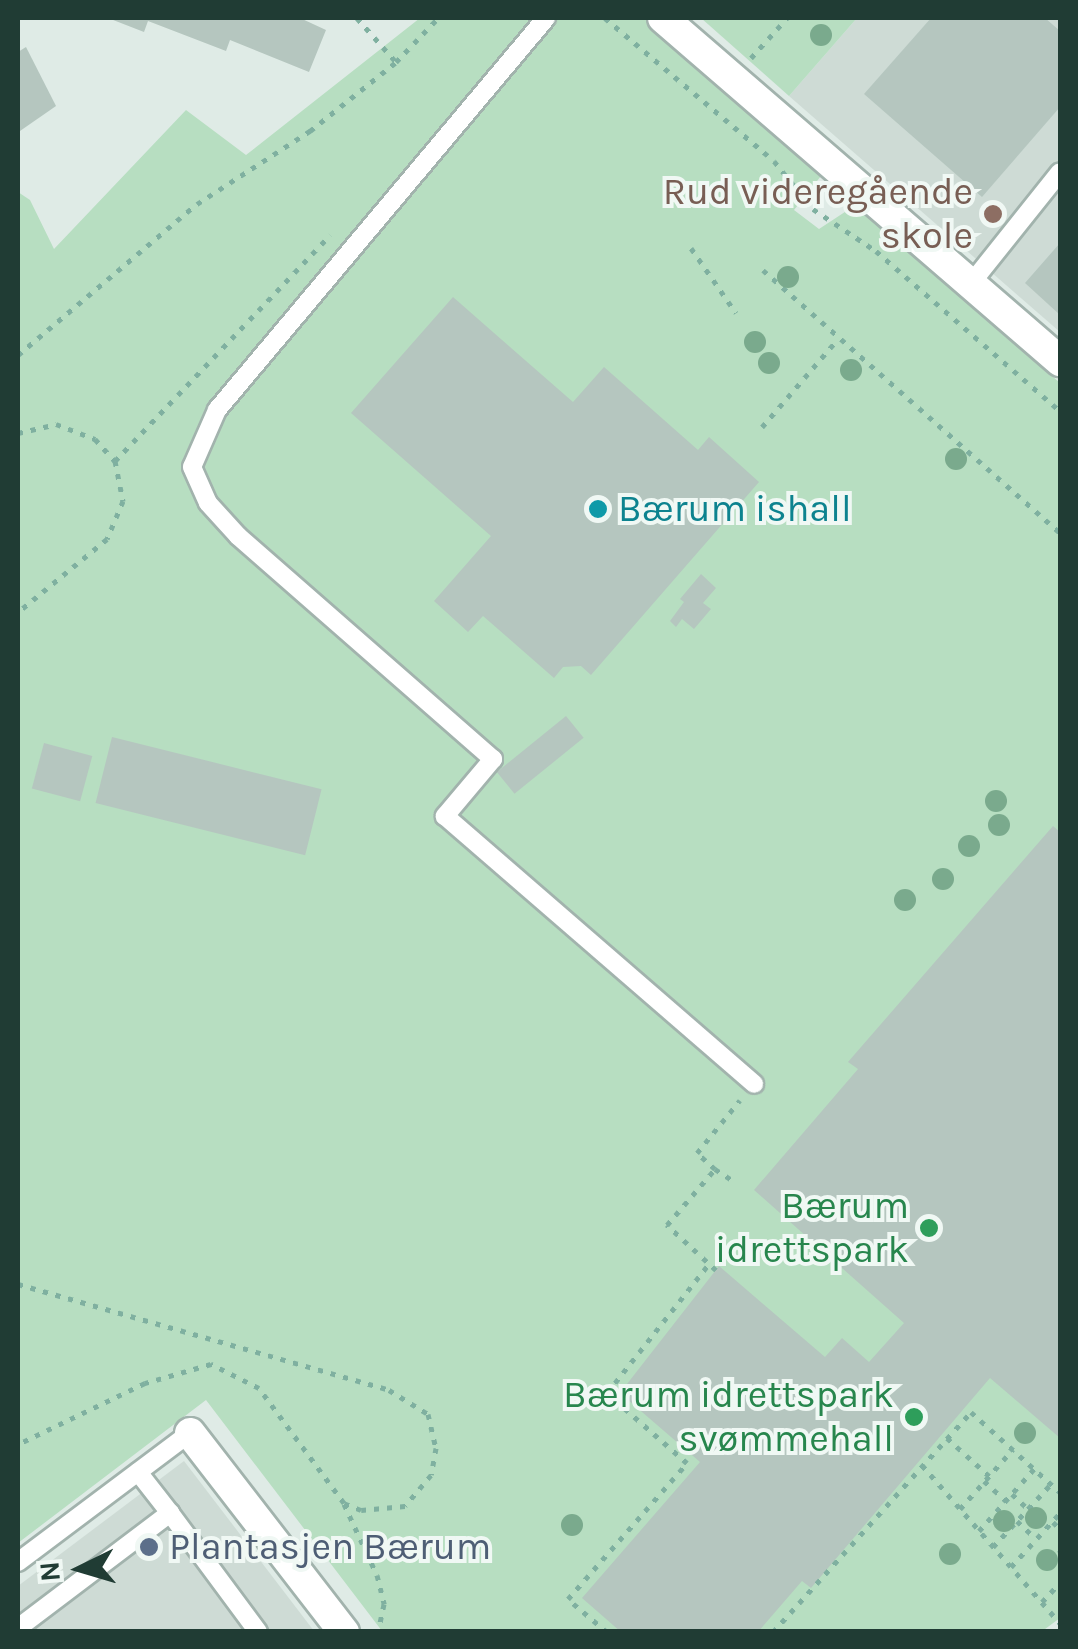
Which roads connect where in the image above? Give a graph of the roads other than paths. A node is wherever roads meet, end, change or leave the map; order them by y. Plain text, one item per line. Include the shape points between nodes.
1 (546, 18) edge
2 (663, 18) edge
3 (1060, 172) edge
4 (973, 282) junction
5 (1060, 361) edge
6 (754, 1084) road end
7 (190, 1433) joint
8 (138, 1472) junction
9 (170, 1513) junction
10 (18, 1562) edge
11 (18, 1628) edge
12 (258, 1632) edge
13 (344, 1632) edge

1 - 6 lane via 216,410 192,466 208,503 238,536 492,759 445,816
2 - 4 street
3 - 4 lane
4 - 5 street
7 - 8 lane
7 - 13 street
8 - 9 lane
8 - 10 lane
9 - 11 lane
9 - 12 lane

